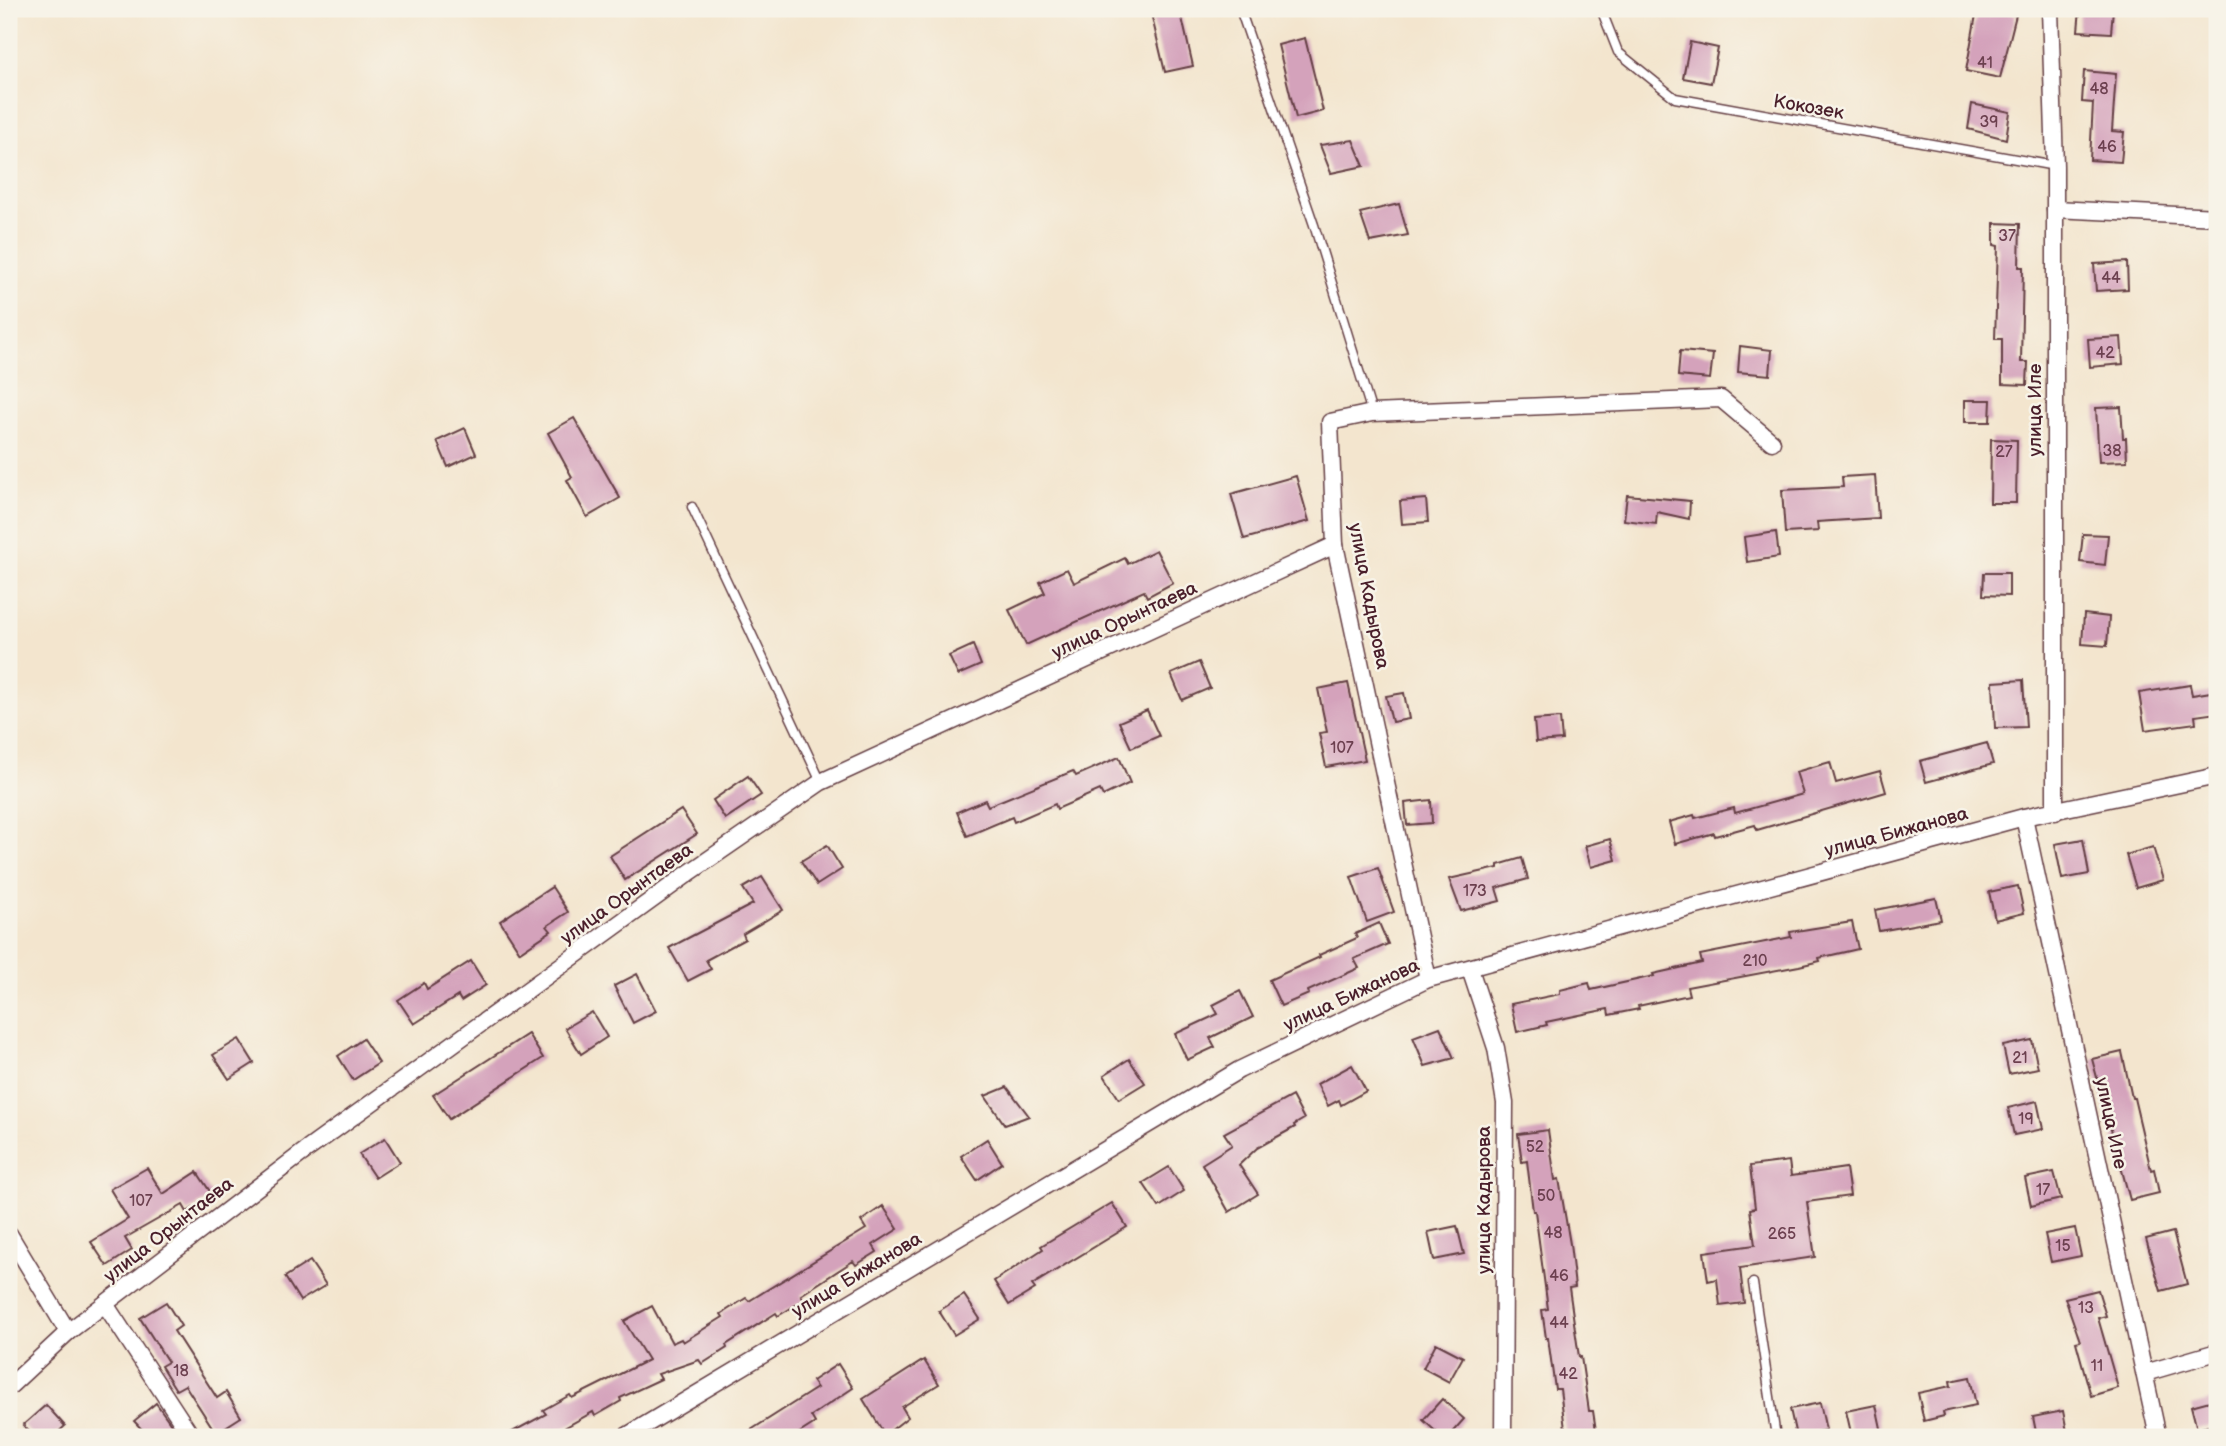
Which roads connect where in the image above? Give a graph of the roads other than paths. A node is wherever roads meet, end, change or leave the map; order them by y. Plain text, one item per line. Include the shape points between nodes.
1 (1240, 9) edge
2 (1601, 9) edge
3 (2050, 9) edge
4 (2055, 166) junction
5 (2055, 209) junction
6 (2217, 217) edge
7 (1371, 413) junction
8 (1772, 442) dead end
9 (692, 507) dead end
10 (1335, 545) junction
11 (2217, 776) edge
12 (821, 782) junction
13 (2055, 812) junction
14 (2024, 817) junction
15 (1470, 969) junction
16 (1428, 979) junction
17 (9, 1234) edge
18 (1754, 1283) dead end
19 (105, 1304) junction
20 (68, 1332) junction
21 (2217, 1352) edge
22 (2145, 1373) junction
23 (9, 1387) edge
24 (192, 1437) edge
25 (625, 1437) edge
26 (1503, 1437) edge
27 (1776, 1437) edge
28 (2152, 1437) edge
29 (2158, 1437) edge

1 - 7 lane via 1314,225
2 - 4 lane, Кокозек via 1618,52 1675,98
3 - 4 street, улица Иле
4 - 5 street, улица Иле
5 - 6 street
5 - 13 street, улица Иле
7 - 8 street, улица Кадырова via 1721,399
7 - 10 street, улица Кадырова via 1330,422
9 - 12 lane
10 - 12 street, улица Орынтаева
10 - 16 street, улица Кадырова
11 - 13 street, улица Бижанова
12 - 19 street, улица Орынтаева via 323,1138
13 - 14 street, улица Бижанова
14 - 15 street, улица Бижанова
14 - 22 street, улица Иле
15 - 16 street, улица Бижанова
15 - 26 street, улица Кадырова via 1496,1048 1505,1102
16 - 25 street, улица Бижанова via 1239,1070
17 - 20 street
18 - 27 lane
19 - 20 street, улица Орынтаева
19 - 24 street
20 - 23 street, улица Орынтаева
21 - 22 street
22 - 29 street, улица Иле
28 - 29 street

